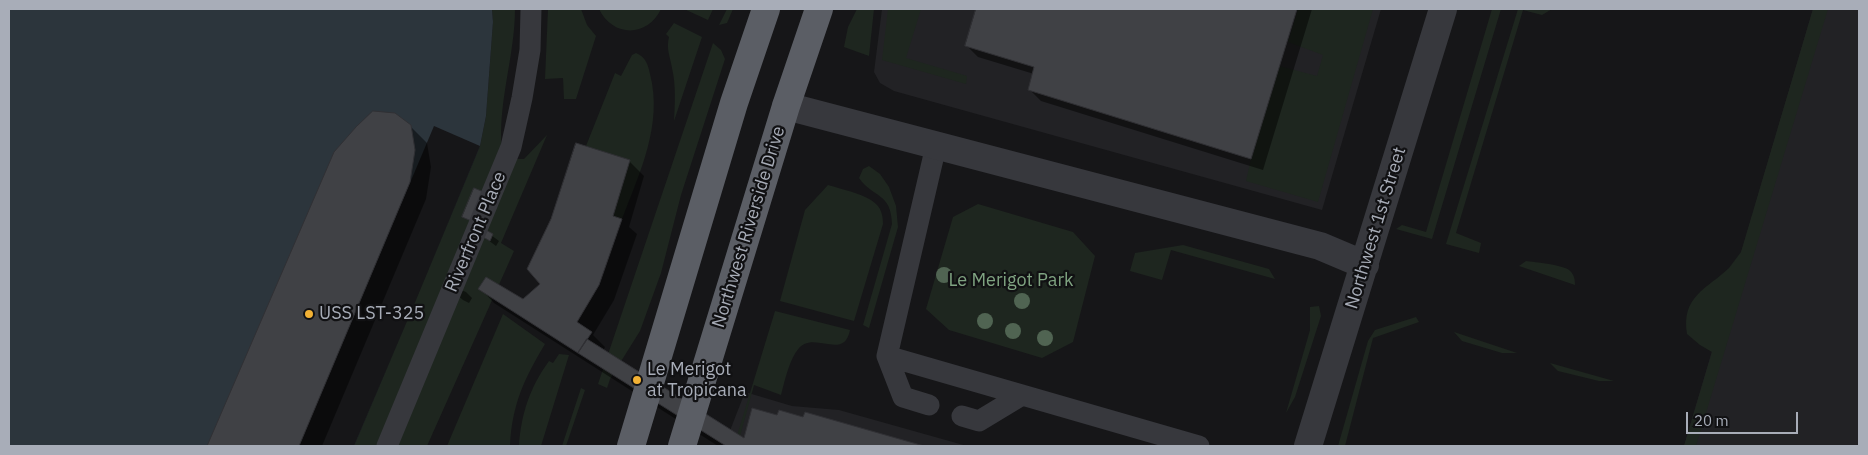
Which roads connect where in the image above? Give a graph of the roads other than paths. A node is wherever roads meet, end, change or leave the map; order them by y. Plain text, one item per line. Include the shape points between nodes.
1 (531, 9) edge
2 (766, 9) edge
3 (819, 9) edge
4 (1443, 9) edge
5 (786, 106) junction
6 (936, 146) junction
7 (1365, 265) junction
8 (887, 356) junction
9 (1022, 396) junction
10 (929, 405) dead end
11 (962, 416) dead end
12 (1176, 443) edge
13 (387, 446) edge
14 (631, 446) edge
15 (682, 446) edge
16 (1199, 446) edge
17 (1308, 446) edge

1 - 13 lane, Riverfront Place via 530,50 512,147
2 - 14 highway via 734,103
3 - 5 highway, Northwest Riverside Drive
4 - 7 street, Northwest 1st Street
5 - 6 street
5 - 15 highway, Northwest Riverside Drive
6 - 7 street via 1320,246
6 - 8 lane
7 - 17 street, Northwest 1st Street
8 - 9 lane
8 - 10 lane via 903,397
9 - 11 lane via 978,421
9 - 12 lane
12 - 16 lane

